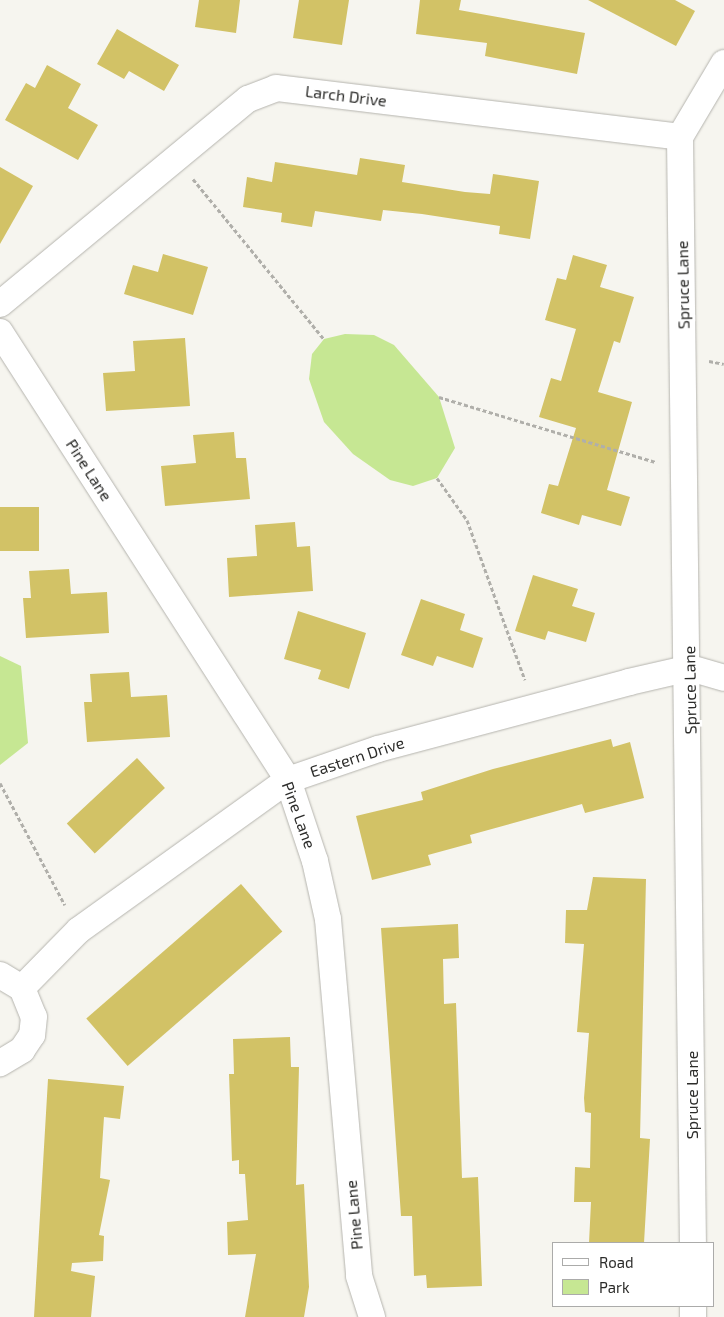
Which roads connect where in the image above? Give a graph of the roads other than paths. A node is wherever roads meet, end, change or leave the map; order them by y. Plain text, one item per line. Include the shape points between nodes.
1 (724, 63) edge
2 (680, 137) junction
3 (0, 304) edge
4 (0, 332) edge
5 (690, 668) junction
6 (724, 678) edge
7 (288, 780) junction
8 (0, 975) edge
9 (22, 988) junction
10 (0, 1063) edge
11 (693, 1242) edge
12 (372, 1317) edge

1 - 2 street
2 - 3 street, Larch Drive via 276,88 248,99
2 - 5 street, Spruce Lane
4 - 7 street, Pine Lane
5 - 6 street
5 - 7 street, Eastern Drive via 378,749
5 - 11 street, Spruce Lane
7 - 9 street, Eastern Drive via 79,930
7 - 12 street, Pine Lane via 315,861 328,919 359,1276
8 - 9 street
9 - 10 street via 34,1017 32,1035 22,1050

